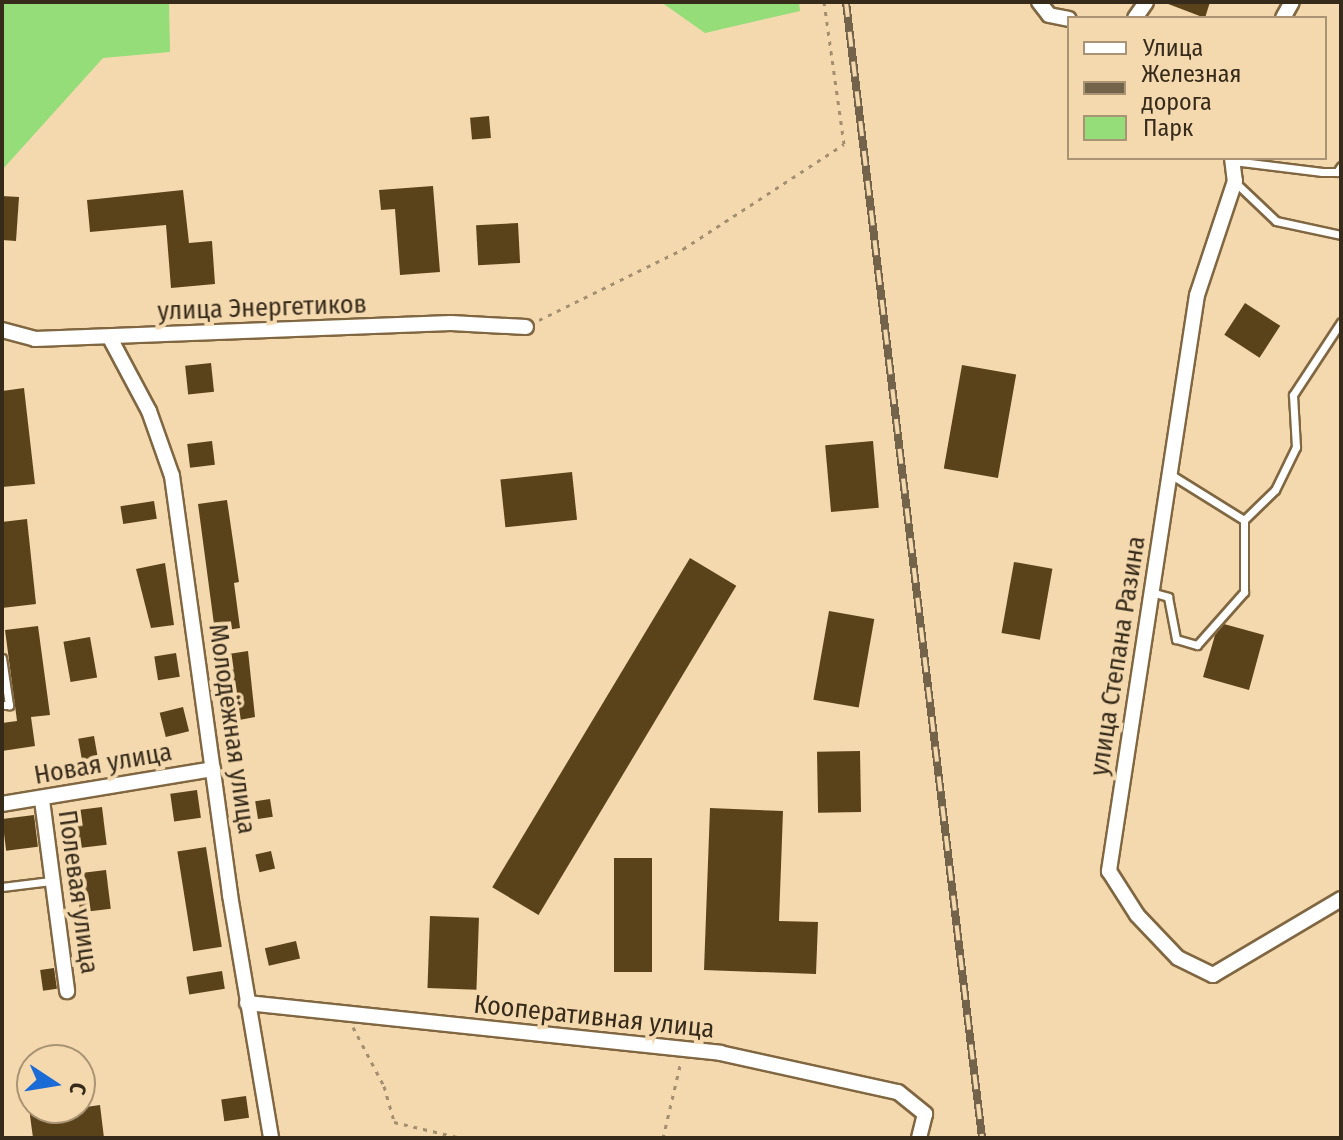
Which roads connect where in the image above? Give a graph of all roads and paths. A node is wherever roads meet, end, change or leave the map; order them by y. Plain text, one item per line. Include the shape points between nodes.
1 (824, 2) edge
2 (1039, 2) edge
3 (1067, 19) edge
4 (1232, 160) edge
5 (1239, 160) edge
6 (1341, 166) edge
7 (1235, 181) junction
8 (1341, 235) edge
9 (1341, 322) edge
10 (526, 327) joint
11 (2, 330) edge
12 (110, 338) junction
13 (1170, 474) junction
14 (1244, 520) junction
15 (1151, 592) junction
16 (2, 658) edge
17 (2, 705) edge
18 (213, 769) junction
19 (42, 800) junction
20 (2, 804) edge
21 (53, 881) junction
22 (2, 887) edge
23 (1341, 899) edge
24 (67, 991) dead end
25 (247, 1003) junction
26 (350, 1016) junction
27 (684, 1049) junction
28 (271, 1138) edge
29 (461, 1138) edge
30 (663, 1138) edge
31 (919, 1138) edge

1 - 10 path via 844,144 683,249
2 - 3 street via 1049,15
4 - 7 street, улица Степана Разина
5 - 6 lane via 1322,172 1337,172
7 - 8 lane via 1276,221
7 - 13 street, улица Степана Разина via 1197,295
9 - 14 lane via 1293,395 1296,447 1275,490
10 - 12 street, улица Энергетиков via 451,323
11 - 12 street, улица Энергетиков via 35,339
12 - 18 street, Молодёжная улица via 149,411 172,476
13 - 14 lane
13 - 15 street, улица Степана Разина
14 - 15 lane via 1244,592 1197,645 1176,639 1168,597
15 - 23 street, улица Степана Разина via 1109,871 1137,915 1178,958 1213,975
16 - 17 lane via 9,705
18 - 19 street, Новая улица
18 - 25 street, Молодёжная улица
19 - 20 street, Новая улица
19 - 21 street, Полевая улица
21 - 22 lane
21 - 24 street, Полевая улица
25 - 26 street, Кооперативная улица
25 - 28 street, Молодёжная улица
26 - 27 street, Кооперативная улица
26 - 29 path via 356,1040 384,1086 394,1122
27 - 30 path
27 - 31 street, Кооперативная улица via 898,1092 925,1114

